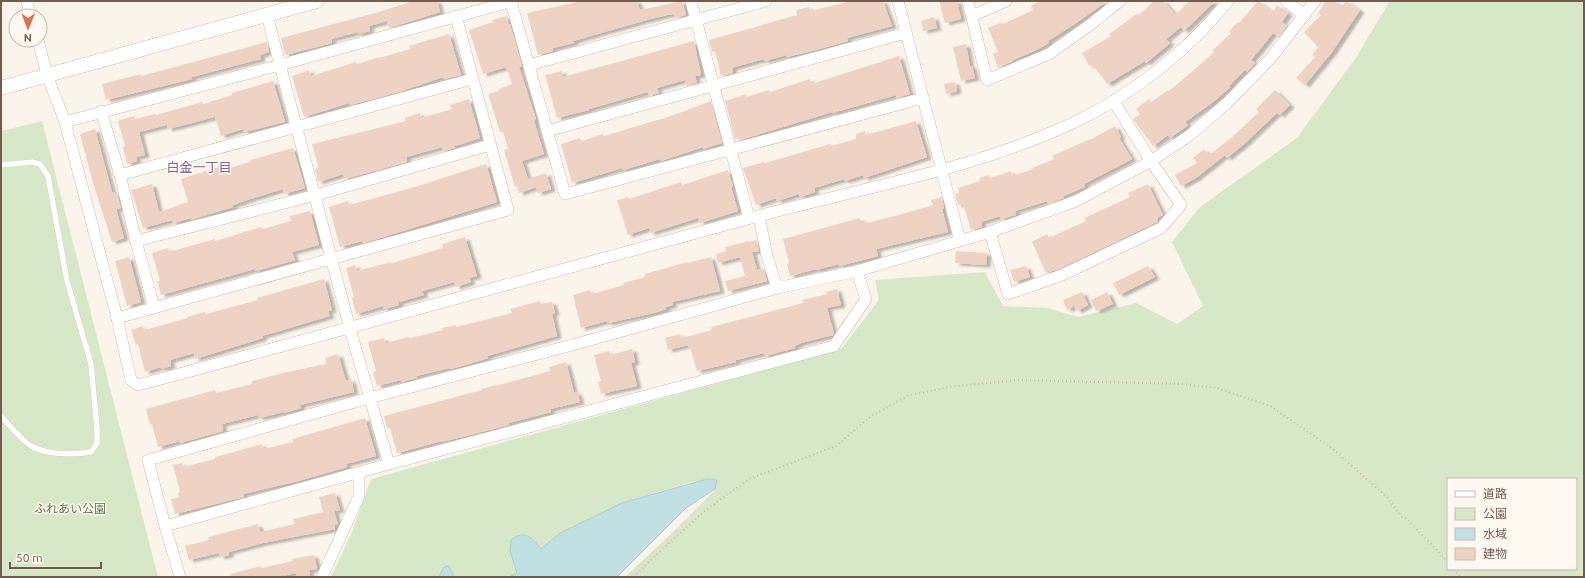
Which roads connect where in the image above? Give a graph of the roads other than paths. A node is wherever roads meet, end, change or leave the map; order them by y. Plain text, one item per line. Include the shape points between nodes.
1 (317, 1) edge
2 (512, 1) edge
3 (691, 1) edge
4 (766, 1) edge
5 (898, 1) edge
6 (968, 1) edge
7 (1006, 1) edge
8 (1120, 1) edge
9 (1228, 1) edge
10 (1286, 1) edge
11 (1315, 1) edge
12 (484, 4) edge
13 (267, 15) junction
14 (1305, 15) junction
15 (456, 16) junction
16 (972, 16) junction
17 (695, 20) junction
18 (906, 33) junction
19 (40, 48) edge
20 (280, 65) junction
21 (529, 65) junction
22 (47, 75) junction
23 (472, 79) junction
24 (713, 86) junction
25 (1, 88) edge
26 (923, 98) junction
27 (1114, 102) junction
28 (101, 111) junction
29 (65, 122) junction
30 (297, 128) junction
31 (548, 131) junction
32 (490, 145) junction
33 (730, 149) junction
34 (1151, 161) junction
35 (1, 165) edge
36 (942, 170) junction
37 (120, 175) junction
38 (316, 195) junction
39 (754, 217) junction
40 (990, 232) junction
41 (136, 241) junction
42 (960, 241) junction
43 (332, 258) junction
44 (857, 271) junction
45 (777, 288) junction
46 (154, 307) junction
47 (117, 318) junction
48 (350, 329) junction
49 (370, 398) junction
50 (1, 416) edge
51 (389, 464) junction
52 (359, 473) junction
53 (166, 526) junction
54 (180, 577) edge
55 (322, 577) edge

1 - 13 street
2 - 12 street
2 - 21 street
3 - 17 street
4 - 17 street
5 - 18 street
6 - 16 street
7 - 16 street
8 - 16 street via 1049,54 987,80
9 - 27 street via 1213,20 1178,53
10 - 14 street
11 - 14 street
12 - 15 street
13 - 20 street
13 - 22 street
14 - 34 street via 1271,58 1227,103 1190,135
15 - 20 street
15 - 23 street
17 - 21 street
17 - 24 street
18 - 24 street
18 - 26 street
19 - 22 street
20 - 28 street
20 - 30 street
21 - 31 street
22 - 25 street
22 - 29 street
23 - 30 street
23 - 32 street
24 - 31 street
24 - 33 street
26 - 33 street
26 - 36 street
27 - 34 street
27 - 36 street via 1078,121 1015,148
28 - 29 street
28 - 37 street
29 - 47 street
30 - 37 street
30 - 38 street
31 - 33 street via 565,194
32 - 38 street
32 - 43 street via 508,210
33 - 39 street
34 - 40 street via 1076,201
34 - 40 street via 1181,205 1161,228 1062,275 1008,294
35 - 50 lane via 32,162 40,164 48,176 67,280 91,364 97,443 91,452 80,454 32,447
36 - 39 street
36 - 42 street
37 - 41 street
38 - 41 street
38 - 43 street
39 - 45 street
39 - 48 street
40 - 42 street
41 - 46 street
42 - 44 street
43 - 46 street
43 - 48 street
44 - 45 street
44 - 51 street via 866,299 834,346
45 - 49 street
46 - 47 street
47 - 48 street via 131,380 138,385
48 - 49 street
49 - 51 street
49 - 53 street via 148,460
51 - 52 street
52 - 53 street
52 - 55 street via 359,496
53 - 54 street

